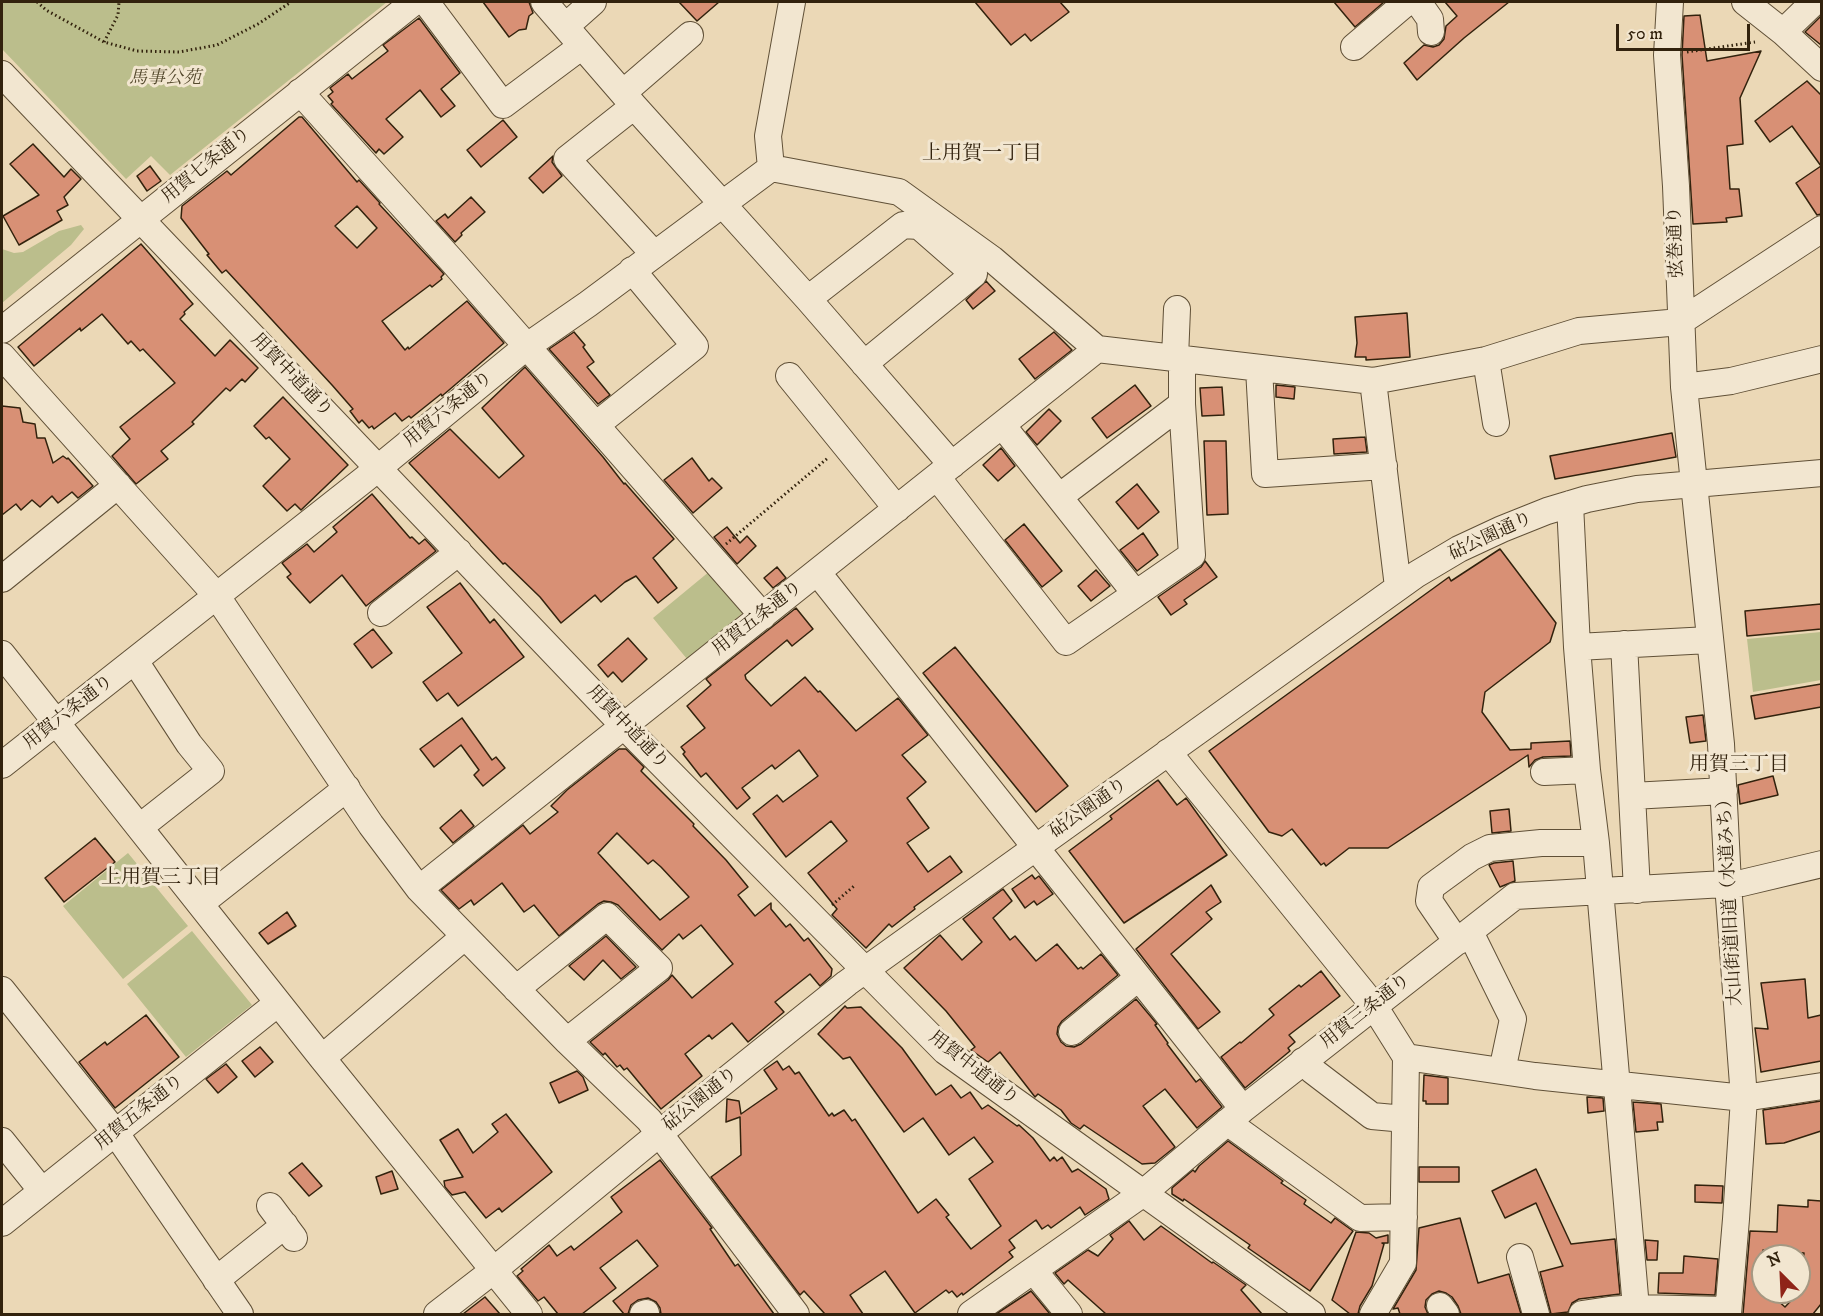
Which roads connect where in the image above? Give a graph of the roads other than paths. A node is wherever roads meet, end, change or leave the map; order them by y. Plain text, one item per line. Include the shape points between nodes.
1 (414, 2) edge
2 (426, 2) edge
3 (544, 2) edge
4 (593, 2) edge
5 (789, 2) edge
6 (1407, 2) edge
7 (1418, 2) edge
8 (1670, 2) edge
9 (1745, 2) edge
10 (1814, 2) edge
11 (566, 26) junction
12 (1431, 32) dead end
13 (1783, 32) junction
14 (690, 35) dead end
15 (582, 45) junction
16 (1353, 47) dead end
17 (1821, 68) edge
18 (2, 74) edge
19 (300, 92) junction
20 (629, 99) junction
21 (771, 168) junction
22 (721, 204) junction
23 (141, 219) junction
24 (1821, 229) edge
25 (654, 254) junction
26 (632, 270) junction
27 (808, 299) junction
28 (1177, 309) dead end
29 (1680, 322) junction
30 (2, 330) edge
31 (526, 347) junction
32 (1097, 350) junction
33 (2, 356) edge
34 (1179, 358) junction
35 (1821, 359) edge
36 (1486, 360) junction
37 (864, 364) junction
38 (1259, 369) junction
39 (789, 376) dead end
40 (1373, 381) junction
41 (1684, 387) junction
42 (1182, 404) junction
43 (1496, 423) dead end
44 (596, 425) junction
45 (1002, 425) junction
46 (1384, 466) junction
47 (379, 468) junction
48 (945, 471) junction
49 (1821, 473) edge
50 (1692, 483) junction
51 (118, 485) junction
52 (1059, 497) junction
53 (1570, 504) junction
54 (897, 509) junction
55 (459, 552) junction
56 (818, 573) junction
57 (2, 579) edge
58 (1398, 587) junction
59 (1135, 593) junction
60 (216, 595) junction
61 (381, 612) dead end
62 (762, 616) junction
63 (1709, 640) junction
64 (1624, 644) junction
65 (1577, 647) junction
66 (2, 654) edge
67 (135, 661) junction
68 (56, 722) junction
69 (624, 726) junction
70 (1168, 752) junction
71 (2, 765) edge
72 (1587, 770) junction
73 (1544, 772) dead end
74 (347, 788) junction
75 (1724, 791) junction
76 (1632, 796) junction
77 (140, 827) junction
78 (1596, 843) junction
79 (1035, 847) junction
80 (1821, 864) edge
81 (1728, 884) junction
82 (419, 889) junction
83 (1637, 890) junction
84 (1600, 892) junction
85 (201, 903) junction
86 (464, 937) junction
87 (1463, 937) junction
88 (864, 970) junction
89 (1138, 978) junction
90 (516, 989) junction
91 (2, 990) edge
92 (278, 1003) junction
93 (1374, 1006) junction
94 (1072, 1032) dead end
95 (567, 1041) junction
96 (1406, 1057) junction
97 (322, 1058) junction
98 (1303, 1061) junction
99 (1502, 1071) junction
100 (1617, 1084) junction
101 (1821, 1086) edge
102 (1744, 1098) junction
103 (1235, 1115) junction
104 (1405, 1119) junction
105 (115, 1132) junction
106 (660, 1133) junction
107 (2, 1141) edge
108 (42, 1191) junction
109 (1142, 1194) junction
110 (1404, 1217) junction
111 (2, 1223) edge
112 (283, 1223) dead end
113 (1520, 1257) dead end
114 (494, 1270) junction
115 (1034, 1271) junction
116 (216, 1280) junction
117 (1636, 1308) junction
118 (1727, 1312) edge
119 (240, 1314) edge
120 (437, 1314) edge
121 (529, 1314) edge
122 (796, 1314) edge
123 (971, 1314) edge
124 (1069, 1314) edge
125 (1312, 1314) edge
126 (1373, 1314) edge
127 (1536, 1314) edge
128 (1582, 1314) edge

1 - 19 street, 用賀七条通り
2 - 15 street via 503,105
3 - 11 street
4 - 11 street
5 - 21 street via 768,136
6 - 16 street
7 - 12 street via 1430,19
8 - 29 street, 弦巻通り via 1667,55
9 - 13 street
10 - 13 street
11 - 15 street
13 - 17 street
14 - 20 street
15 - 20 street
18 - 23 street, 用賀中道通り
19 - 23 street, 用賀七条通り
19 - 31 street
20 - 22 street
20 - 25 street via 567,159
21 - 22 street, 用賀六条通り
21 - 32 street via 899,192 993,259
22 - 25 street, 用賀六条通り
22 - 27 street
23 - 30 street, 用賀七条通り
23 - 47 street, 用賀中道通り
24 - 29 street
25 - 26 street, 用賀六条通り
26 - 31 street, 用賀六条通り
26 - 44 street via 695,346
27 - 37 street
27 - 37 street via 903,225 919,226 974,274
28 - 34 street
29 - 36 street via 1579,331
29 - 41 street, 弦巻通り
31 - 44 street
31 - 47 street, 用賀六条通り
32 - 34 street
32 - 45 street, 用賀五条通り
33 - 51 street
34 - 38 street
34 - 42 street
35 - 41 street via 1731,381
36 - 40 street
36 - 43 street
37 - 48 street
38 - 40 street
38 - 46 street via 1265,474
39 - 54 street
40 - 46 street
41 - 50 street, 弦巻通り
42 - 52 street
42 - 59 street via 1192,555
44 - 62 street
45 - 48 street, 用賀五条通り
45 - 52 street
46 - 58 street
47 - 55 street, 用賀中道通り
47 - 60 street, 用賀六条通り
48 - 54 street, 用賀五条通り
48 - 59 street via 1066,642
49 - 50 street, 砧公園通り
50 - 53 street, 砧公園通り via 1620,492
50 - 63 street, 大山街道旧道（水道みち）
51 - 57 street
51 - 60 street
52 - 59 street
53 - 58 street, 砧公園通り via 1473,542
53 - 65 street
54 - 56 street, 用賀五条通り
55 - 61 street
55 - 69 street, 用賀中道通り
56 - 62 street, 用賀五条通り
56 - 79 street
58 - 70 street, 砧公園通り
60 - 67 street, 用賀六条通り
60 - 74 street
62 - 69 street, 用賀五条通り
63 - 64 street
63 - 75 street, 大山街道旧道（水道みち）
64 - 65 street
64 - 76 street
65 - 72 street
66 - 68 street
67 - 68 street, 用賀六条通り
67 - 77 street via 211,771
68 - 71 street, 用賀六条通り
68 - 77 street
69 - 82 street, 用賀五条通り
69 - 88 street, 用賀中道通り
70 - 79 street, 砧公園通り
70 - 93 street
72 - 73 street
72 - 78 street
74 - 82 street
74 - 85 street
75 - 76 street
75 - 81 street, 大山街道旧道（水道みち）
76 - 83 street
77 - 85 street
78 - 84 street
78 - 87 street via 1490,848 1472,857 1431,887 1429,901
79 - 88 street, 砧公園通り
79 - 89 street
80 - 81 street, 用賀三条通り
81 - 83 street, 用賀三条通り
81 - 102 street, 大山街道旧道（水道みち）
82 - 86 street
83 - 84 street, 用賀三条通り
84 - 87 street, 用賀三条通り via 1515,896
84 - 100 street
85 - 92 street
86 - 90 street
86 - 97 street
87 - 93 street, 用賀三条通り
87 - 99 street via 1513,1019
88 - 106 street, 砧公園通り
88 - 109 street, 用賀中道通り via 945,1051
89 - 94 street
89 - 103 street
90 - 95 street
90 - 95 street via 607,916 659,968
91 - 105 street
92 - 97 street
92 - 105 street, 用賀五条通り
93 - 96 street
93 - 98 street, 用賀三条通り
95 - 106 street
96 - 99 street
96 - 104 street
97 - 114 street
98 - 103 street, 用賀三条通り
98 - 104 street via 1372,1116
99 - 100 street
100 - 102 street
100 - 117 street
101 - 102 street
102 - 118 street, 大山街道旧道（水道みち）
103 - 109 street, 用賀三条通り
103 - 110 street via 1360,1218
104 - 110 street
105 - 108 street, 用賀五条通り
105 - 116 street
106 - 114 street, 砧公園通り
106 - 122 street
107 - 108 street
108 - 111 street, 用賀五条通り
109 - 115 street, 用賀三条通り
109 - 125 street, 用賀中道通り
110 - 126 street via 1404,1263
112 - 116 street
113 - 127 street
114 - 120 street, 砧公園通り
114 - 121 street
115 - 123 street, 用賀三条通り
115 - 124 street
116 - 119 street
117 - 118 street
117 - 128 street

